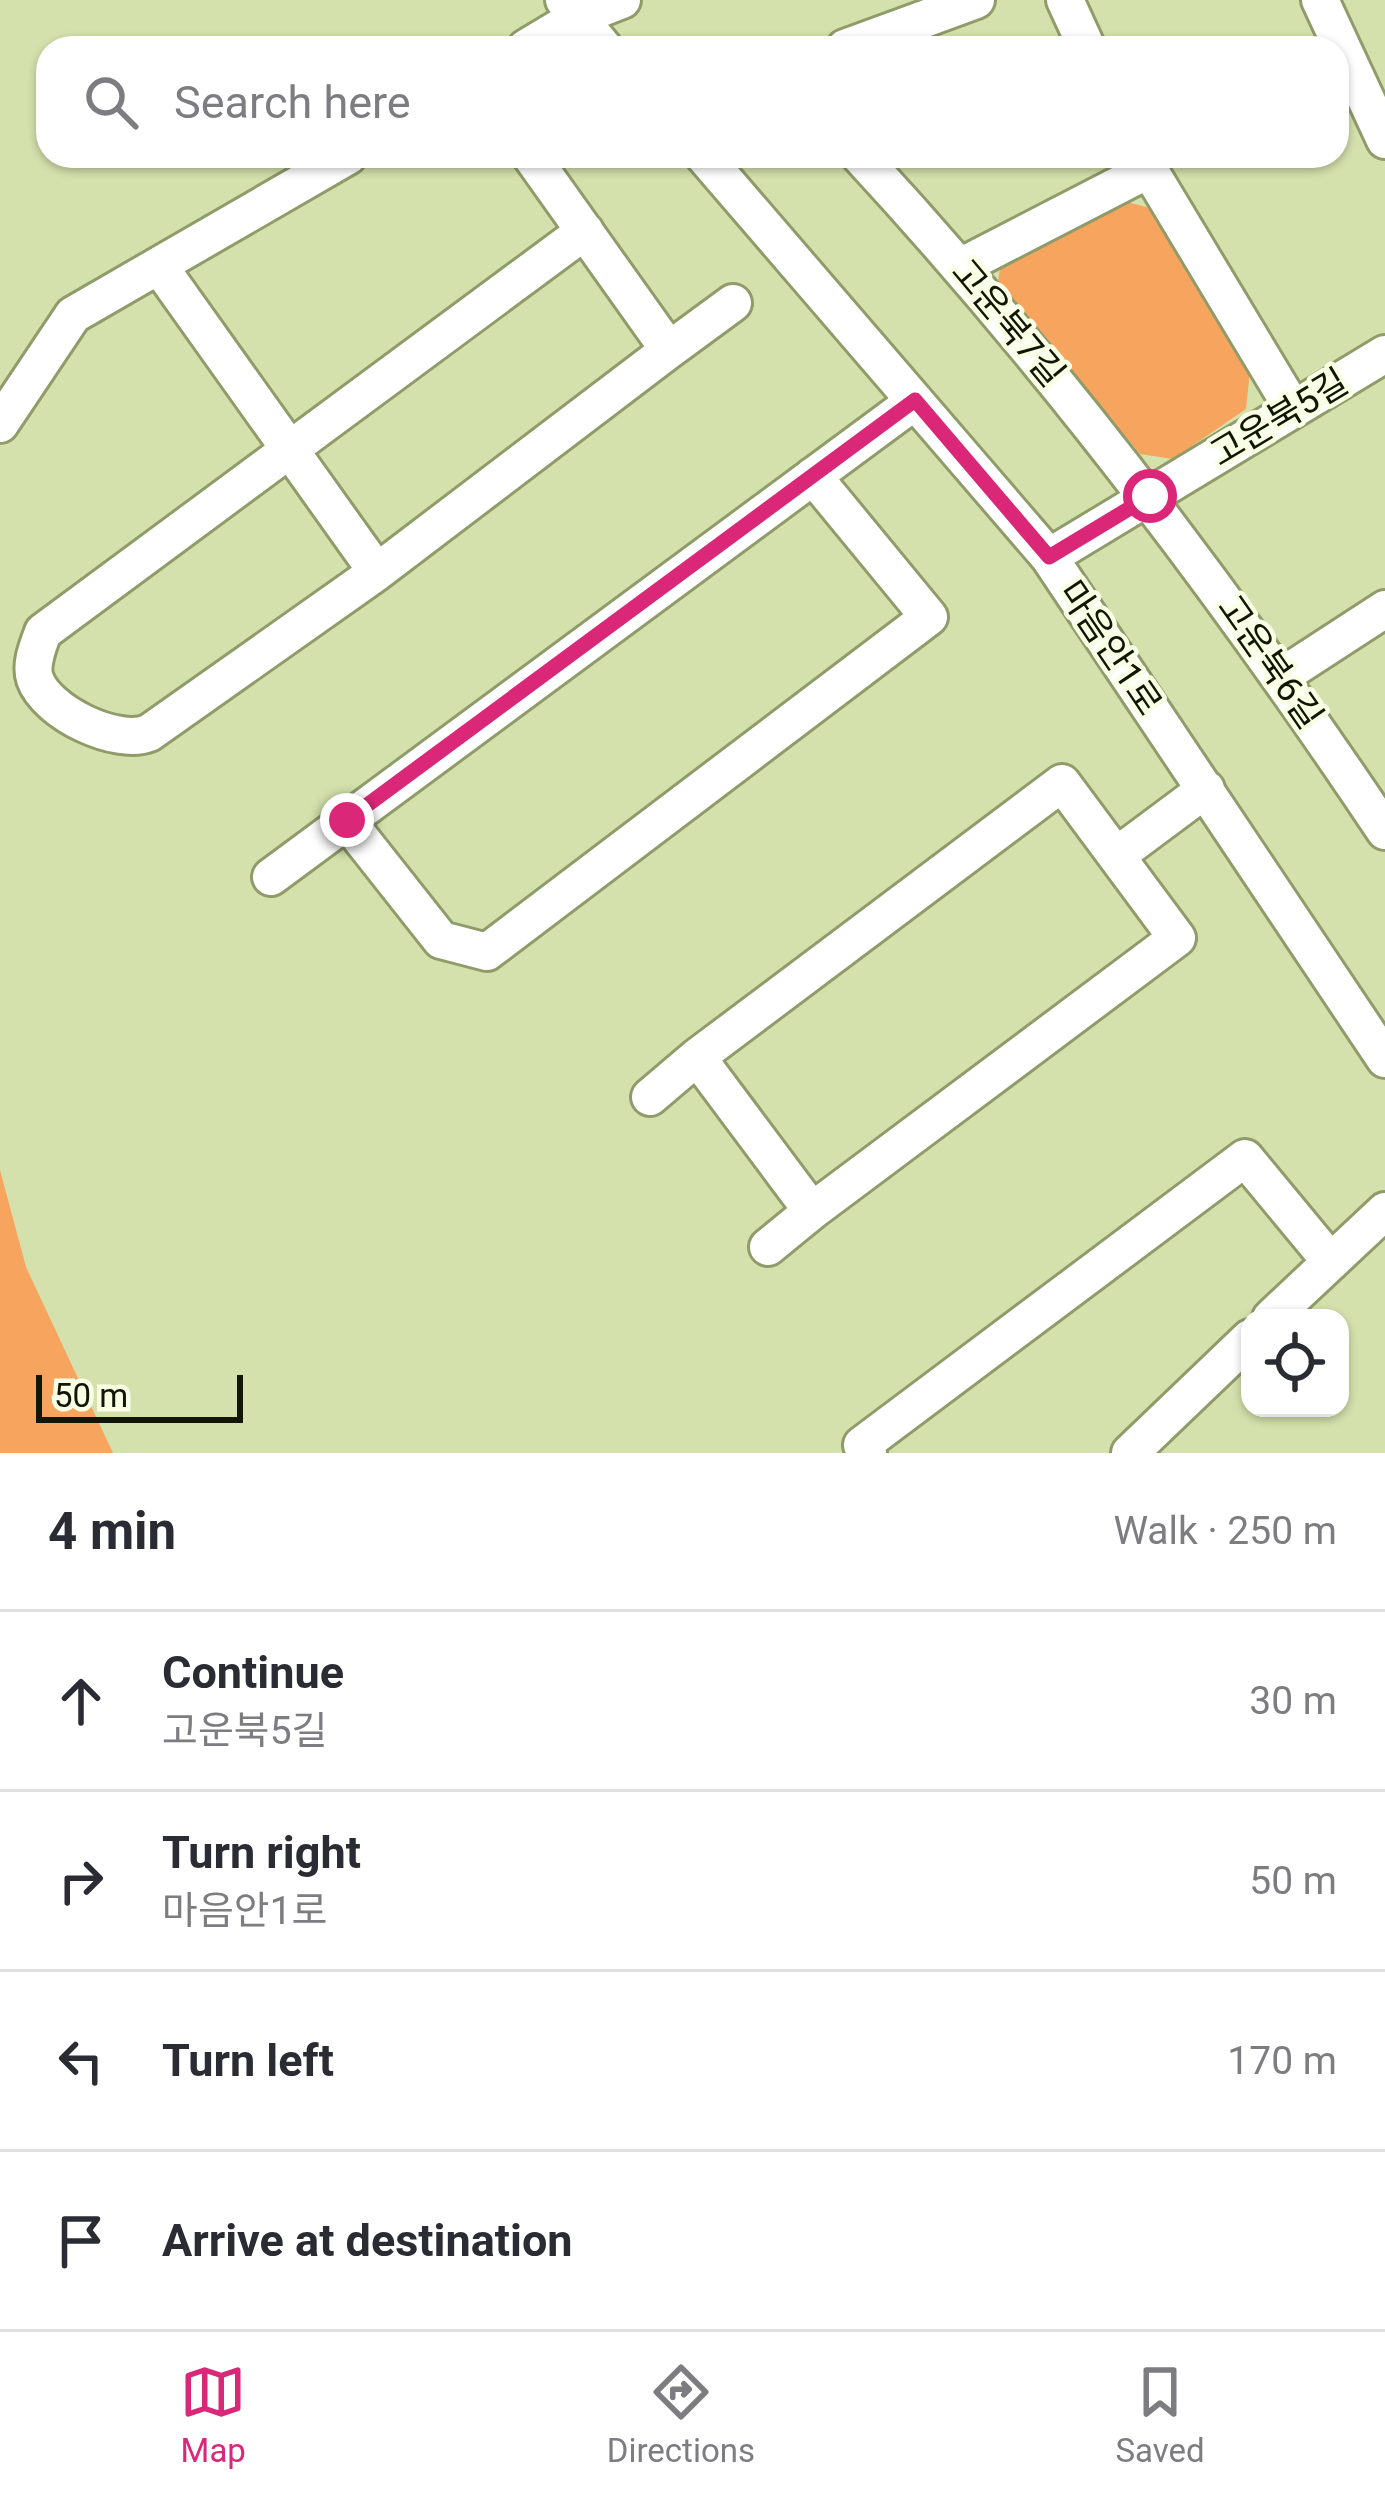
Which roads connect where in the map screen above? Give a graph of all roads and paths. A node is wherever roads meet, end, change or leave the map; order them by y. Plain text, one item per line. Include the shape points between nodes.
1 (622, 0) edge
2 (976, 0) edge
3 (1065, 0) edge
4 (1320, 0) edge
5 (570, 9) edge
6 (540, 36) edge
7 (594, 36) edge
8 (878, 36) edge
9 (1082, 36) edge
10 (1337, 36) edge
11 (1349, 62) edge
12 (1385, 140) edge
13 (327, 168) edge
14 (540, 168) edge
15 (714, 168) edge
16 (871, 168) edge
17 (1135, 168) edge
18 (1147, 168) edge
19 (585, 231) junction
20 (158, 266) junction
21 (962, 266) junction
22 (733, 303) dead end
23 (669, 350) junction
24 (1385, 354) edge
25 (915, 400) junction
26 (1293, 410) junction
27 (0, 424) edge
28 (291, 452) junction
29 (813, 476) junction
30 (1150, 496) junction
31 (1049, 557) junction
32 (376, 572) junction
33 (1385, 609) edge
34 (1282, 676) junction
35 (1206, 789) junction
36 (347, 820) junction
37 (1385, 831) edge
38 (1116, 856) junction
39 (271, 877) dead end
40 (697, 1057) junction
41 (1385, 1059) edge
42 (650, 1096) dead end
43 (812, 1211) junction
44 (1385, 1211) edge
45 (768, 1246) dead end
46 (1330, 1262) junction
47 (1280, 1309) edge
48 (1241, 1347) edge
49 (868, 1453) edge
50 (1130, 1453) edge

1 - 5 street
2 - 8 street
3 - 9 street
4 - 10 street
5 - 6 street
5 - 7 street
11 - 12 street
13 - 20 street
14 - 19 street
15 - 25 street, 마음안1로
16 - 21 street, 고운북7길
17 - 21 street
18 - 26 street
19 - 23 street
19 - 28 street
20 - 27 street via 73,315
20 - 28 street
21 - 30 street, 고운북7길
22 - 23 street
23 - 32 street
24 - 26 street, 고운북5길
25 - 29 street
25 - 31 street, 마음안1로
26 - 30 street, 고운북5길
28 - 32 street
28 - 32 street via 43,632 35,680 107,736 132,740
29 - 36 street
29 - 36 street via 929,616 487,952 441,940
30 - 31 street, 고운북5길
30 - 34 street, 고운북6길
31 - 35 street, 마음안1로
33 - 34 street
34 - 37 street, 고운북6길
35 - 38 street
35 - 41 street, 마음안1로
36 - 39 street
38 - 40 street via 1062,784
38 - 43 street via 1177,938
40 - 42 street
40 - 43 street
43 - 45 street
44 - 46 street
46 - 47 street
46 - 49 street via 1245,1158 862,1445
48 - 50 street

